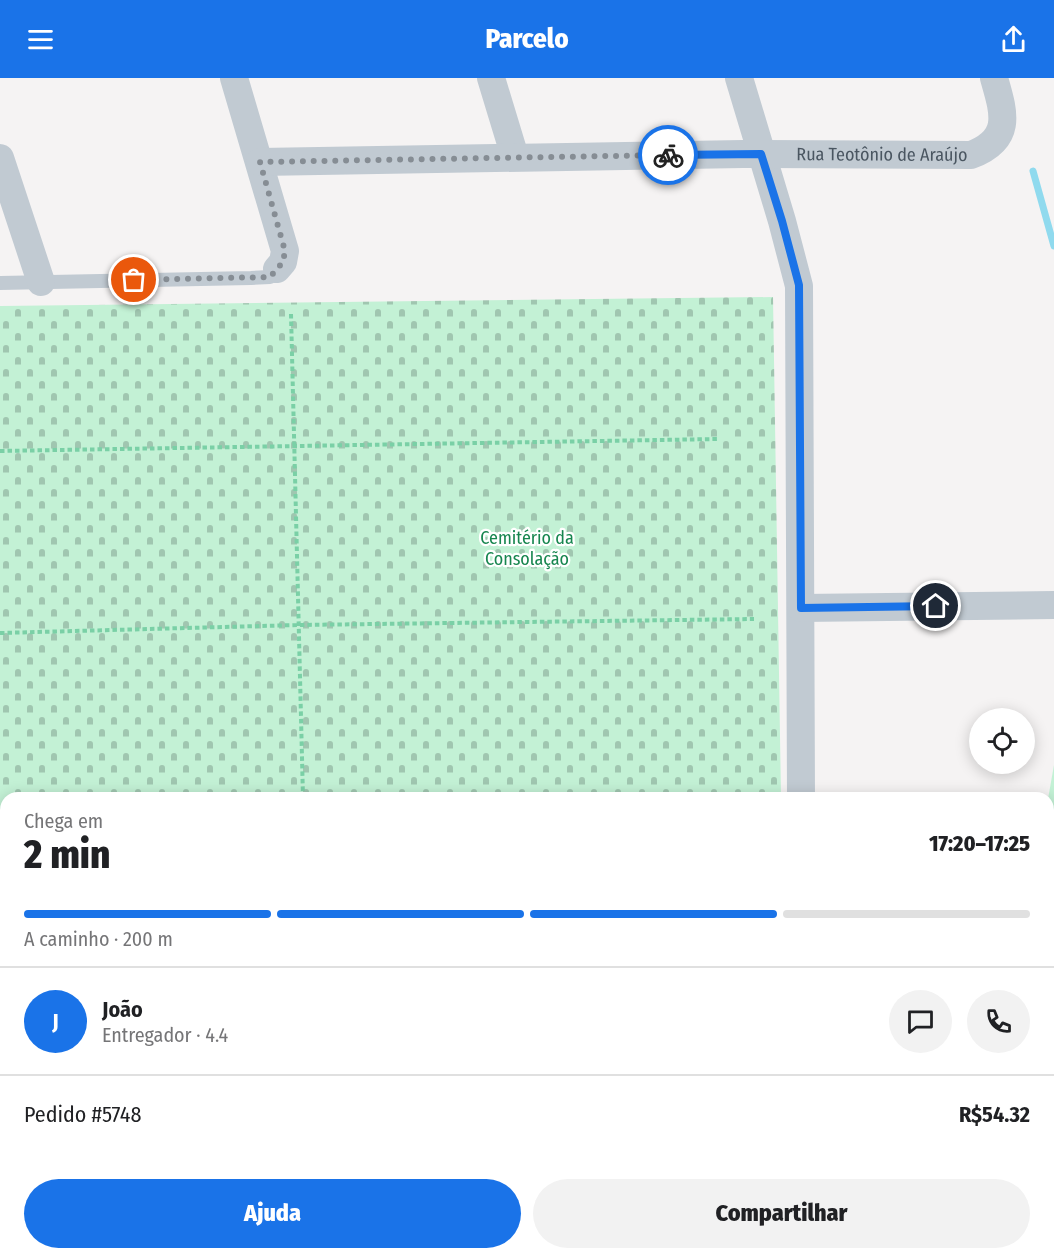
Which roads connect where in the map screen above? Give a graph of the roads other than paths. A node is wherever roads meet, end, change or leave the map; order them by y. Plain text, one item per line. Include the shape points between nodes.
1 (234, 78) edge
2 (491, 78) edge
3 (739, 78) edge
4 (994, 78) edge
5 (761, 154) junction
6 (515, 157) junction
7 (0, 158) edge
8 (260, 162) junction
9 (277, 268) joint
10 (41, 282) junction
11 (0, 283) edge
12 (1054, 605) edge
13 (801, 608) junction
14 (801, 792) edge

1 - 8 street
2 - 6 street
3 - 5 street
4 - 5 street, Rua Teotônio de Araújo via 1003,110 1002,126 986,149 971,155
5 - 6 street, Rua Teotônio de Araújo
5 - 13 street via 799,285
6 - 8 street, Rua Teotônio de Araújo
7 - 10 street
8 - 9 street via 285,251
9 - 10 lane via 270,277
10 - 11 lane
12 - 13 street
13 - 14 street

